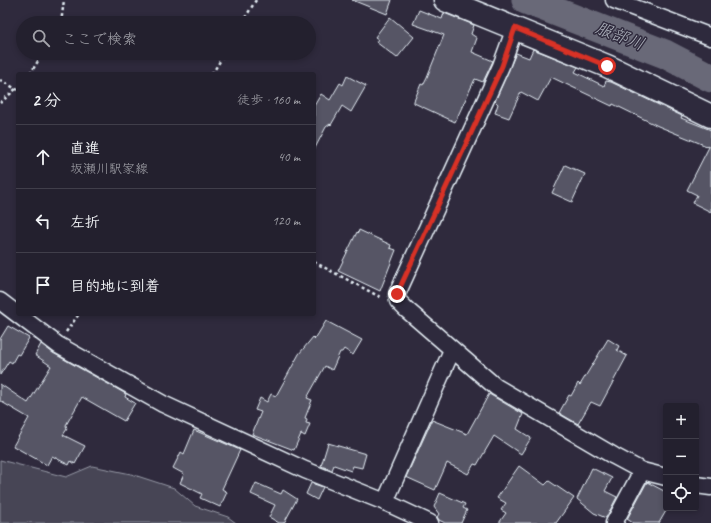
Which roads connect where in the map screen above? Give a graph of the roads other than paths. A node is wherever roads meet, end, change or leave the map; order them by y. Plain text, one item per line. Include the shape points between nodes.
1 (445, 0) edge
2 (614, 0) edge
3 (515, 28) junction
4 (711, 37) edge
5 (711, 116) edge
6 (0, 301) edge
7 (16, 313) edge
8 (20, 316) edge
9 (452, 350) junction
10 (642, 471) junction
11 (663, 476) edge
12 (699, 485) edge
13 (711, 487) edge
14 (385, 502) junction
15 (430, 523) edge
16 (614, 523) edge

1 - 3 main road
2 - 4 street
3 - 5 main road via 607,66
3 - 9 street via 502,66 397,294 398,301
6 - 7 street
8 - 14 street via 58,344 163,404 305,470
9 - 10 street via 496,386 567,430
9 - 14 street
10 - 11 street
10 - 16 street
12 - 13 street
14 - 15 street

